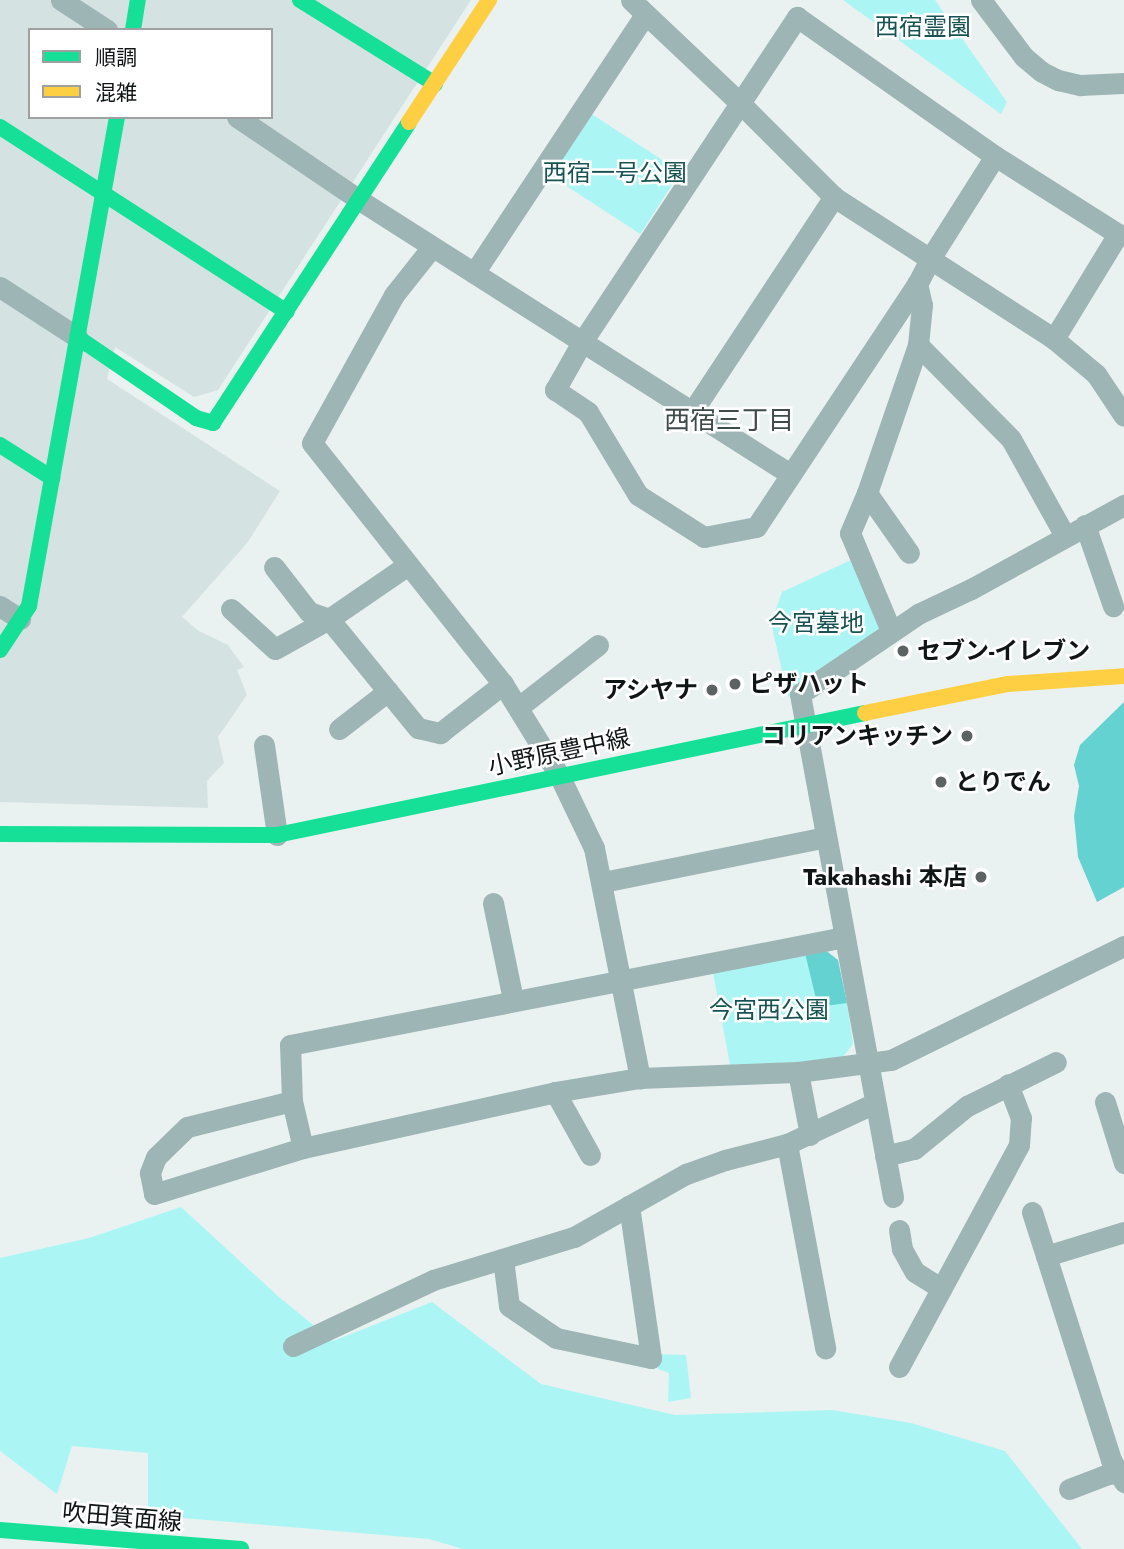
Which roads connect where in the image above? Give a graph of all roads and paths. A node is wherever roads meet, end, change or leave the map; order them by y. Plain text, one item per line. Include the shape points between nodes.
1 (61, 0) edge
2 (138, 0) edge
3 (300, 0) edge
4 (489, 0) edge
5 (981, 0) edge
6 (638, 8) edge
7 (104, 28) edge
8 (133, 28) edge
9 (1124, 83) edge
10 (435, 85) junction
11 (739, 102) junction
12 (117, 119) edge
13 (240, 119) edge
14 (0, 127) edge
15 (995, 156) junction
16 (104, 193) junction
17 (834, 197) junction
18 (361, 201) junction
19 (432, 247) junction
20 (930, 259) junction
21 (474, 272) junction
22 (917, 284) junction
23 (0, 287) edge
24 (287, 312) junction
25 (77, 337) junction
26 (1054, 339) junction
27 (582, 342) junction
28 (918, 345) junction
29 (692, 412) junction
30 (1124, 416) edge
31 (0, 445) edge
32 (790, 474) junction
33 (52, 478) junction
34 (867, 492) junction
35 (1124, 505) edge
36 (1085, 525) junction
37 (1065, 536) junction
38 (909, 553) dead end
39 (408, 565) junction
40 (274, 567) dead end
41 (0, 606) edge
42 (1114, 606) dead end
43 (231, 609) dead end
44 (20, 619) junction
45 (329, 619) junction
46 (891, 631) junction
47 (598, 645) dead end
48 (0, 650) edge
49 (1124, 676) edge
50 (503, 684) junction
51 (388, 691) junction
52 (520, 706) junction
53 (805, 725) junction
54 (339, 729) dead end
55 (264, 745) dead end
56 (559, 775) junction
57 (0, 834) edge
58 (278, 835) junction
59 (826, 837) junction
60 (603, 882) junction
61 (493, 903) dead end
62 (844, 937) junction
63 (1124, 946) edge
64 (622, 980) junction
65 (513, 1000) junction
66 (1056, 1062) dead end
67 (866, 1063) junction
68 (798, 1072) junction
69 (640, 1078) junction
70 (1008, 1084) junction
71 (555, 1093) junction
72 (292, 1101) junction
73 (1105, 1102) dead end
74 (875, 1103) junction
75 (810, 1135) junction
76 (787, 1144) junction
77 (303, 1148) junction
78 (590, 1155) dead end
79 (886, 1156) junction
80 (1124, 1163) edge
81 (893, 1197) dead end
82 (629, 1206) junction
83 (1032, 1212) dead end
84 (899, 1230) dead end
85 (1124, 1232) edge
86 (1046, 1256) junction
87 (503, 1259) junction
88 (941, 1288) junction
89 (293, 1346) dead end
90 (825, 1348) dead end
91 (899, 1367) dead end
92 (1122, 1476) edge
93 (1069, 1489) dead end
94 (0, 1530) edge
95 (241, 1549) edge

1 - 7 street
2 - 8 street
3 - 10 street
4 - 10 street
5 - 9 street via 1024,57 1042,72 1080,85
6 - 11 street
6 - 21 street
10 - 18 street
11 - 15 street via 797,17
11 - 17 street
11 - 27 street
12 - 16 street
13 - 18 street
14 - 16 street
15 - 20 street
15 - 26 street via 1118,234
16 - 24 street
16 - 25 street
17 - 20 street
17 - 29 street
18 - 19 street
18 - 24 street
19 - 21 street
19 - 39 street via 394,295 312,443
20 - 22 street
20 - 26 street
21 - 27 street
22 - 28 street via 922,305
22 - 32 street
23 - 25 street
24 - 25 street via 210,424
25 - 33 street
26 - 30 street via 1096,374
27 - 29 street
27 - 32 street via 555,390 588,412 638,495 704,537 757,527
28 - 34 street
28 - 37 street via 1011,439
29 - 32 street
31 - 33 street
33 - 44 street via 29,606
34 - 38 street
34 - 46 street via 850,533
35 - 36 street
36 - 37 street
36 - 42 street
37 - 46 street
39 - 45 street
39 - 50 street
40 - 45 street via 309,612
41 - 44 street
43 - 45 street via 275,649
44 - 48 street
45 - 51 street
46 - 53 street via 800,694
47 - 52 street
49 - 53 street, 小野原豊中線 via 1008,684
50 - 51 street via 440,733 418,729
50 - 52 street
51 - 54 street
52 - 56 street
53 - 56 street, 小野原豊中線
53 - 59 street
55 - 58 street
56 - 58 street, 小野原豊中線
56 - 60 street via 594,848
57 - 58 street, 小野原豊中線
59 - 60 street
59 - 62 street
60 - 64 street
61 - 65 street
62 - 64 street
62 - 67 street
63 - 67 street via 891,1060
64 - 65 street
64 - 69 street
65 - 72 street via 289,1045
66 - 70 street
67 - 68 street
67 - 74 street
68 - 69 street
68 - 75 street
69 - 71 street
70 - 79 street via 967,1106 914,1149
70 - 88 street via 1021,1118 1019,1145
71 - 77 street
71 - 78 street
72 - 77 street
72 - 77 street via 187,1126 156,1157 149,1173 154,1194
73 - 80 street
74 - 75 street
74 - 79 street
75 - 76 street
76 - 82 street via 686,1174
76 - 90 street
79 - 81 street
82 - 87 street via 574,1237
82 - 87 street via 651,1358 556,1338 509,1306
83 - 86 street
84 - 88 street via 902,1249 915,1272
85 - 86 street
86 - 92 street
87 - 89 street via 433,1280
88 - 91 street
92 - 93 street via 1108,1474
94 - 95 street, 吹田箕面線

